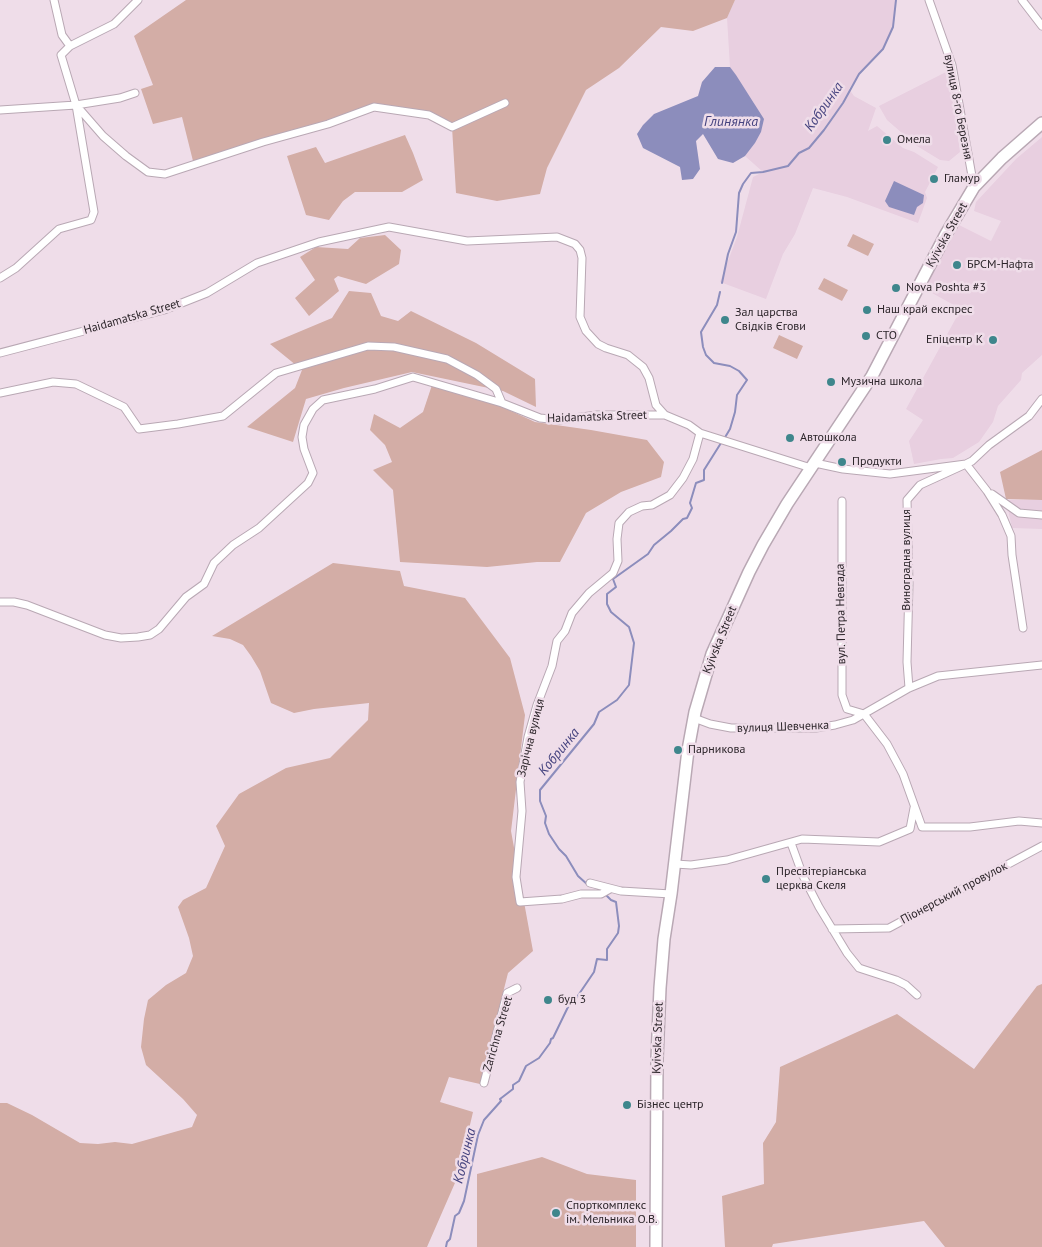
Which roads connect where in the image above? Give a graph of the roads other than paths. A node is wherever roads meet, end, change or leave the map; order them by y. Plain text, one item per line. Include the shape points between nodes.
1 (54, 0) edge
2 (138, 0) edge
3 (929, 0) edge
4 (1022, 0) edge
5 (1042, 26) edge
6 (70, 46) junction
7 (135, 93) dead end
8 (505, 103) dead end
9 (76, 105) junction
10 (0, 110) edge
11 (1042, 123) edge
12 (974, 188) junction
13 (0, 278) edge
14 (0, 353) edge
15 (0, 393) edge
16 (1042, 399) edge
17 (502, 403) junction
18 (665, 415) junction
19 (700, 433) junction
20 (966, 464) junction
21 (813, 466) junction
22 (987, 490) junction
23 (842, 501) dead end
24 (1042, 515) edge
25 (0, 602) edge
26 (1023, 628) dead end
27 (1042, 665) edge
28 (909, 688) junction
29 (864, 714) junction
30 (694, 718) junction
31 (914, 808) junction
32 (1042, 823) edge
33 (791, 843) junction
34 (1042, 846) edge
35 (675, 864) junction
36 (590, 883) dead end
37 (606, 892) junction
38 (671, 894) junction
39 (832, 929) junction
40 (516, 988) dead end
41 (917, 995) dead end
42 (484, 1083) dead end
43 (656, 1247) edge

1 - 6 street via 62,35
2 - 6 street via 114,24
3 - 12 street, вулиця 8-го Березня via 952,65
4 - 5 street
6 - 9 street via 61,55
7 - 9 street
8 - 9 street via 452,127 429,115 374,107 165,174 148,172 126,156 102,136
9 - 10 street
9 - 13 street via 94,212 91,220 59,230
11 - 12 main road, Kyivska Street
12 - 21 main road, Kyivska Street via 946,234 872,376
14 - 18 street, Haidamatska Street via 164,310 207,293 257,263 319,242 388,227 467,241 557,238 575,244 580,250 580,317 586,331 598,344 628,355 643,367 656,405
15 - 17 street via 53,382 76,384 124,407 139,429 223,416 276,374 368,346 394,347 447,359 477,375 496,390
16 - 20 street, Виноградна вулиця via 1029,416
17 - 18 street, Haidamatska Street via 540,418 559,420
17 - 25 street, Haidamatska Street via 413,377 323,400 304,425 304,449 313,473 308,483 259,528 232,545 214,563 204,584 150,635 138,638 105,635 27,605
18 - 19 street, Haidamatska Street
19 - 21 street, Haidamatska Street
19 - 37 street, Зарічна вулиця via 693,459 670,495 629,512 619,523 618,561 613,573 572,613 557,641 528,737 520,782 522,811 516,877 520,902
20 - 21 street, Haidamatska Street via 890,474
20 - 22 street
20 - 28 street, Виноградна вулиця via 920,485 907,500
21 - 30 main road, Kyivska Street via 763,545 725,622 712,654
22 - 24 street via 1019,513
22 - 26 street via 1011,536
23 - 29 street, вул. Петра Невгада via 842,695 847,709
27 - 28 street, вулиця Шевченка via 938,676
28 - 29 street, вулиця Шевченка
29 - 30 street, вулиця Шевченка via 816,728 731,728
29 - 31 street via 887,744 903,774
30 - 35 main road, Kyivska Street
31 - 32 street via 922,827 970,827 1019,821
31 - 33 street via 910,829 879,842 802,839
33 - 35 street via 727,860
33 - 39 street via 803,876
34 - 39 street, Піонерський провулок via 889,928
35 - 38 main road, Kyivska Street
36 - 37 street
37 - 38 street
38 - 43 main road, Kyivska Street via 660,988
39 - 41 street via 859,968 896,980
40 - 42 street, Zarichna Street via 507,993

